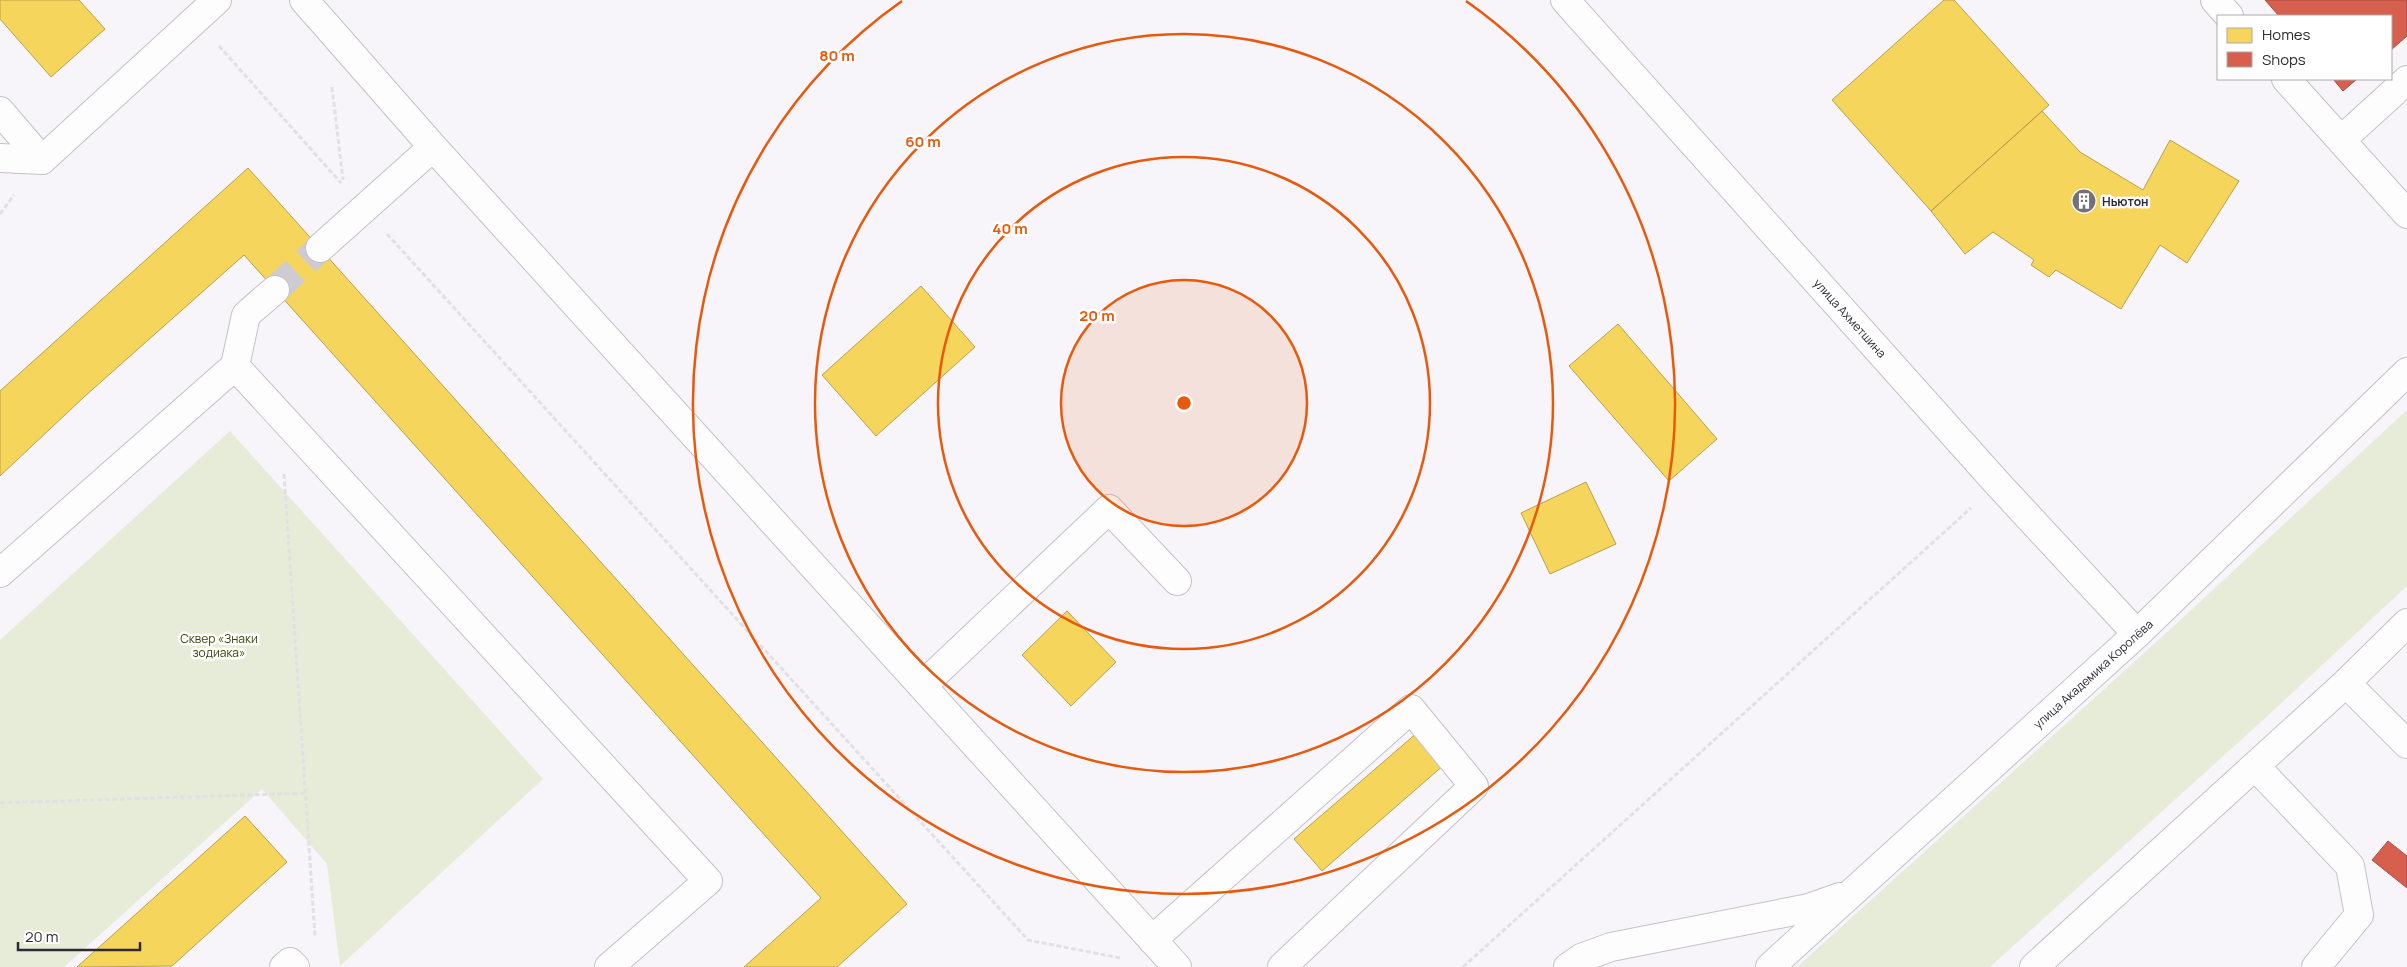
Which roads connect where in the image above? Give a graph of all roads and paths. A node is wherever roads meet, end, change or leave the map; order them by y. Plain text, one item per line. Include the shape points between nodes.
1 (217, 0) edge
2 (304, 0) edge
3 (1564, 0) edge
4 (2215, 0) edge
5 (2228, 15) edge
6 (196, 19) junction
7 (2287, 80) edge
8 (2407, 80) edge
9 (332, 82) dead end
10 (0, 111) edge
11 (2341, 140) junction
12 (433, 147) junction
13 (0, 158) edge
14 (42, 160) junction
15 (364, 209) junction
16 (2407, 214) edge
17 (320, 248) tunnel mouth
18 (275, 290) tunnel mouth
19 (235, 366) junction
20 (2407, 372) edge
21 (280, 414) junction
22 (1998, 484) junction
23 (0, 573) edge
24 (1177, 581) dead end
25 (2407, 623) edge
26 (2137, 634) junction
27 (2346, 684) junction
28 (922, 686) junction
29 (2407, 744) edge
30 (2255, 766) junction
31 (306, 793) junction
32 (0, 803) edge
33 (1851, 894) junction
34 (316, 938) dead end
35 (1152, 940) junction
36 (1123, 958) dead end
37 (284, 967) edge
38 (295, 967) edge
39 (609, 967) edge
40 (1177, 967) edge
41 (1282, 967) edge
42 (1463, 967) edge
43 (1568, 967) edge
44 (1770, 967) edge
45 (2034, 967) edge
46 (2316, 967) edge

1 - 6 street
2 - 12 street
3 - 22 street, улица Ахметшина
4 - 5 street
6 - 9 path via 343,186
6 - 14 street
7 - 11 street
8 - 11 street
10 - 14 street
11 - 16 street
12 - 15 street
12 - 28 street
13 - 14 street
15 - 17 street
15 - 36 path via 1028,940
18 - 19 street via 246,315
19 - 21 street
19 - 23 street
20 - 26 street, улица Академика Королёва
21 - 31 path
21 - 39 street via 708,881
22 - 26 street, улица Ахметшина
22 - 42 path
24 - 28 street via 1109,509
25 - 27 street
26 - 33 street, улица Академика Королёва
27 - 29 street
27 - 30 street
28 - 35 street
30 - 45 street
30 - 46 street via 2350,866 2359,915
31 - 32 path
31 - 34 path
33 - 43 street via 1809,908 1611,947 1581,958
33 - 44 street, улица Академика Королёва
35 - 40 street
35 - 41 street via 1411,709 1474,786
37 - 38 street via 290,962

